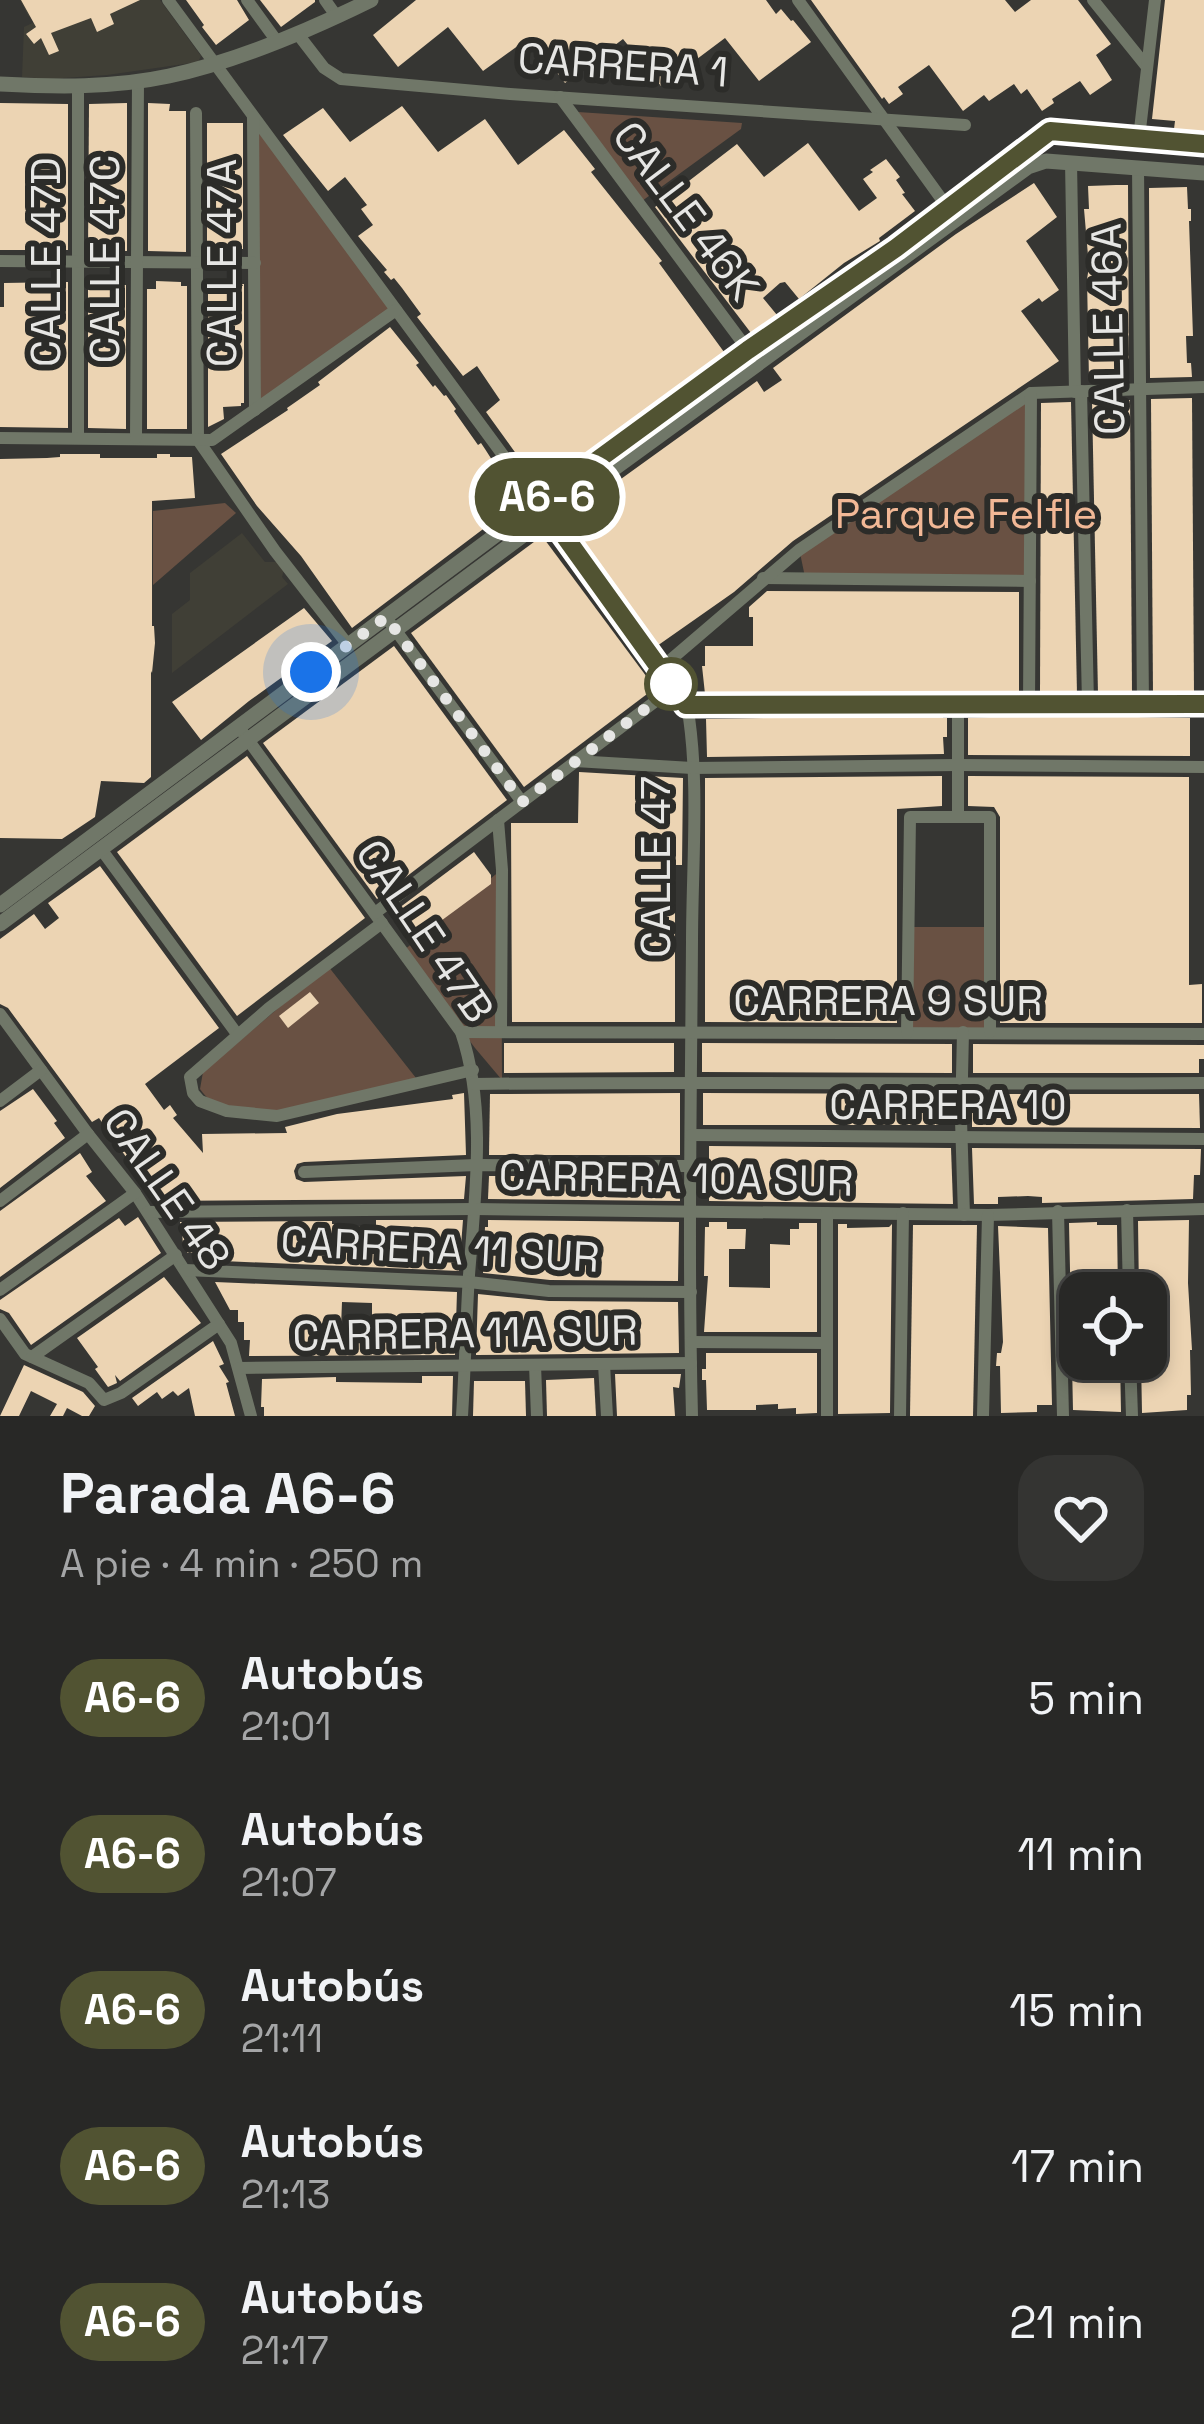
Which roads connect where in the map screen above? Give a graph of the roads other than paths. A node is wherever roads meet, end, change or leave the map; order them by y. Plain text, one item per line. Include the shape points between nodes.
1 (168, 0) edge
2 (247, 0) edge
3 (325, 0) edge
4 (371, 0) edge
5 (798, 0) edge
6 (1093, 0) edge
7 (1155, 0) edge
8 (337, 17) junction
9 (297, 33) junction
10 (276, 40) junction
11 (217, 63) junction
12 (1147, 67) junction
13 (138, 80) junction
14 (0, 84) edge
15 (78, 86) junction
16 (560, 97) junction
17 (196, 113) dead end
18 (253, 116) junction
19 (887, 121) junction
20 (964, 125) dead end
21 (1138, 138) junction
22 (1204, 144) edge
23 (1072, 162) junction
24 (1138, 167) junction
25 (1204, 173) edge
26 (953, 215) junction
27 (137, 260) junction
28 (0, 261) edge
29 (195, 262) junction
30 (255, 262) junction
31 (78, 263) junction
32 (396, 310) junction
33 (754, 357) junction
34 (1204, 387) edge
35 (1142, 388) junction
36 (1078, 391) junction
37 (1030, 393) junction
38 (255, 410) junction
39 (0, 438) edge
40 (78, 438) junction
41 (136, 438) junction
42 (198, 440) junction
43 (544, 509) junction
44 (763, 578) junction
45 (1030, 581) junction
46 (390, 623) junction
47 (348, 645) junction
48 (661, 668) junction
49 (673, 688) junction
50 (1088, 703) junction
51 (958, 704) junction
52 (1029, 704) junction
53 (1204, 704) edge
54 (686, 705) junction
55 (1143, 705) junction
56 (243, 732) junction
57 (575, 761) junction
58 (958, 765) junction
59 (1204, 767) edge
60 (692, 768) junction
61 (522, 802) junction
62 (958, 817) junction
63 (498, 820) junction
64 (101, 849) junction
65 (0, 905) edge
66 (378, 918) junction
67 (0, 923) edge
68 (0, 1014) edge
69 (501, 1030) junction
70 (461, 1032) junction
71 (963, 1032) junction
72 (990, 1032) junction
73 (693, 1033) junction
74 (907, 1033) junction
75 (237, 1034) junction
76 (1204, 1034) edge
77 (41, 1070) junction
78 (474, 1077) junction
79 (690, 1082) junction
80 (1204, 1084) edge
81 (961, 1085) junction
82 (0, 1101) edge
83 (88, 1134) junction
84 (692, 1135) junction
85 (962, 1138) junction
86 (1204, 1139) edge
87 (476, 1165) junction
88 (690, 1166) junction
89 (304, 1172) dead end
90 (135, 1192) junction
91 (0, 1201) edge
92 (474, 1209) junction
93 (1204, 1209) edge
94 (1127, 1210) junction
95 (690, 1211) junction
96 (1058, 1211) junction
97 (148, 1212) junction
98 (827, 1213) junction
99 (903, 1213) junction
100 (964, 1214) junction
101 (988, 1215) junction
102 (176, 1255) junction
103 (185, 1270) junction
104 (1128, 1272) edge
105 (469, 1282) junction
106 (0, 1290) edge
107 (692, 1292) junction
108 (0, 1319) edge
109 (219, 1324) junction
110 (691, 1342) junction
111 (825, 1342) junction
112 (32, 1357) junction
113 (691, 1363) junction
114 (465, 1364) junction
115 (604, 1364) junction
116 (535, 1365) junction
117 (239, 1369) junction
118 (1131, 1380) edge
119 (251, 1416) edge
120 (462, 1416) edge
121 (538, 1416) edge
122 (608, 1416) edge
123 (692, 1416) edge
124 (827, 1416) edge
125 (900, 1416) edge
126 (983, 1416) edge
127 (1063, 1416) edge
128 (1132, 1416) edge

1 - 11 street
2 - 10 street
3 - 8 street
4 - 8 street
5 - 19 street
6 - 12 street
7 - 12 street
8 - 9 street
9 - 10 street
9 - 16 street, CARRERA 1 via 341,79
10 - 11 street
11 - 13 street
11 - 18 street
12 - 21 street
13 - 15 street
13 - 27 street, CALLE 47C
14 - 15 street
15 - 31 street, CALLE 47D
16 - 19 street, CARRERA 1
16 - 33 street, CALLE 46K
17 - 29 street
18 - 30 street, CALLE 47A
18 - 32 street
19 - 20 street, CARRERA 1
19 - 26 street
21 - 22 street
21 - 26 street via 1050,131
23 - 24 street
23 - 26 street via 1028,167
23 - 36 street
24 - 25 street
24 - 35 street, CALLE 46A
26 - 33 street
27 - 29 street
27 - 31 street
27 - 41 street, CALLE 47C
28 - 31 street
29 - 30 street
29 - 42 street
30 - 38 street, CALLE 47A
31 - 40 street, CALLE 47D
32 - 38 street
32 - 43 street
33 - 43 street
34 - 35 street
35 - 36 street
35 - 55 street, CALLE 46A
36 - 37 street
36 - 50 street
37 - 44 street
37 - 45 street
38 - 42 street via 212,440
39 - 40 street
40 - 41 street
41 - 42 street
42 - 47 street
43 - 46 street
43 - 48 street
44 - 45 street
44 - 48 street
45 - 52 street
46 - 47 street
46 - 56 street
46 - 61 street
47 - 56 street
48 - 49 street
49 - 54 street
49 - 57 street
50 - 52 street
50 - 55 street
51 - 52 street
51 - 54 street
51 - 58 street
53 - 55 street
54 - 60 street, CALLE 47
56 - 64 street
56 - 65 street
56 - 66 street, CALLE 47B
57 - 60 street
57 - 61 street
58 - 59 street
58 - 60 street
58 - 62 street
60 - 73 street, CALLE 47
61 - 63 street
62 - 72 street via 990,817
62 - 74 street via 910,817
63 - 66 street
63 - 69 street
64 - 67 street
64 - 75 street
66 - 70 street, CALLE 47B
66 - 75 street
68 - 77 street, CALLE 48
69 - 70 street, CARRERA 9 SUR
69 - 73 street, CARRERA 9 SUR
70 - 78 street, CALLE 47B
71 - 72 street, CARRERA 9 SUR
71 - 74 street, CARRERA 9 SUR
71 - 81 street
72 - 76 street, CARRERA 9 SUR
73 - 74 street, CARRERA 9 SUR
73 - 79 street, CALLE 47
75 - 78 street via 190,1077 200,1101 227,1112 277,1116
77 - 82 street
77 - 83 street, CALLE 48
78 - 79 street
78 - 87 street, CALLE 47B
79 - 81 street
79 - 84 street, CALLE 47
80 - 81 street
81 - 85 street
83 - 90 street, CALLE 48
83 - 91 street
84 - 85 street, CARRERA 10
84 - 88 street, CALLE 47
85 - 86 street, CARRERA 10
85 - 100 street
87 - 88 street
87 - 89 street
87 - 92 street, CALLE 47B
88 - 95 street, CALLE 47
90 - 97 street, CALLE 48
90 - 106 street
92 - 95 street, CARRERA 10A SUR
92 - 97 street, CARRERA 10A SUR
92 - 105 street, CALLE 47B
93 - 94 street, CARRERA 10A SUR
94 - 96 street, CARRERA 10A SUR
94 - 104 street
95 - 98 street, CARRERA 10A SUR
95 - 107 street, CALLE 47
96 - 101 street, CARRERA 10A SUR
96 - 127 street
97 - 102 street, CALLE 48
98 - 99 street, CARRERA 10A SUR
98 - 111 street
99 - 100 street, CARRERA 10A SUR
99 - 125 street
100 - 101 street, CARRERA 10A SUR
101 - 126 street
102 - 103 street, CALLE 48
102 - 112 street
103 - 105 street, CARRERA 11 SUR
103 - 109 street, CALLE 48
105 - 107 street, CARRERA 11 SUR
105 - 114 street, CALLE 47B
107 - 110 street, CALLE 47
108 - 112 street
109 - 112 street via 104,1400 89,1383
109 - 117 street, CALLE 48
110 - 111 street
110 - 113 street, CALLE 47
111 - 124 street
113 - 115 street, CARRERA 11A SUR
113 - 123 street, CALLE 47
114 - 116 street, CARRERA 11A SUR
114 - 117 street, CARRERA 11A SUR
114 - 120 street, CALLE 47B
115 - 116 street, CARRERA 11A SUR
115 - 122 street
116 - 121 street
117 - 119 street, CALLE 48
118 - 128 street

